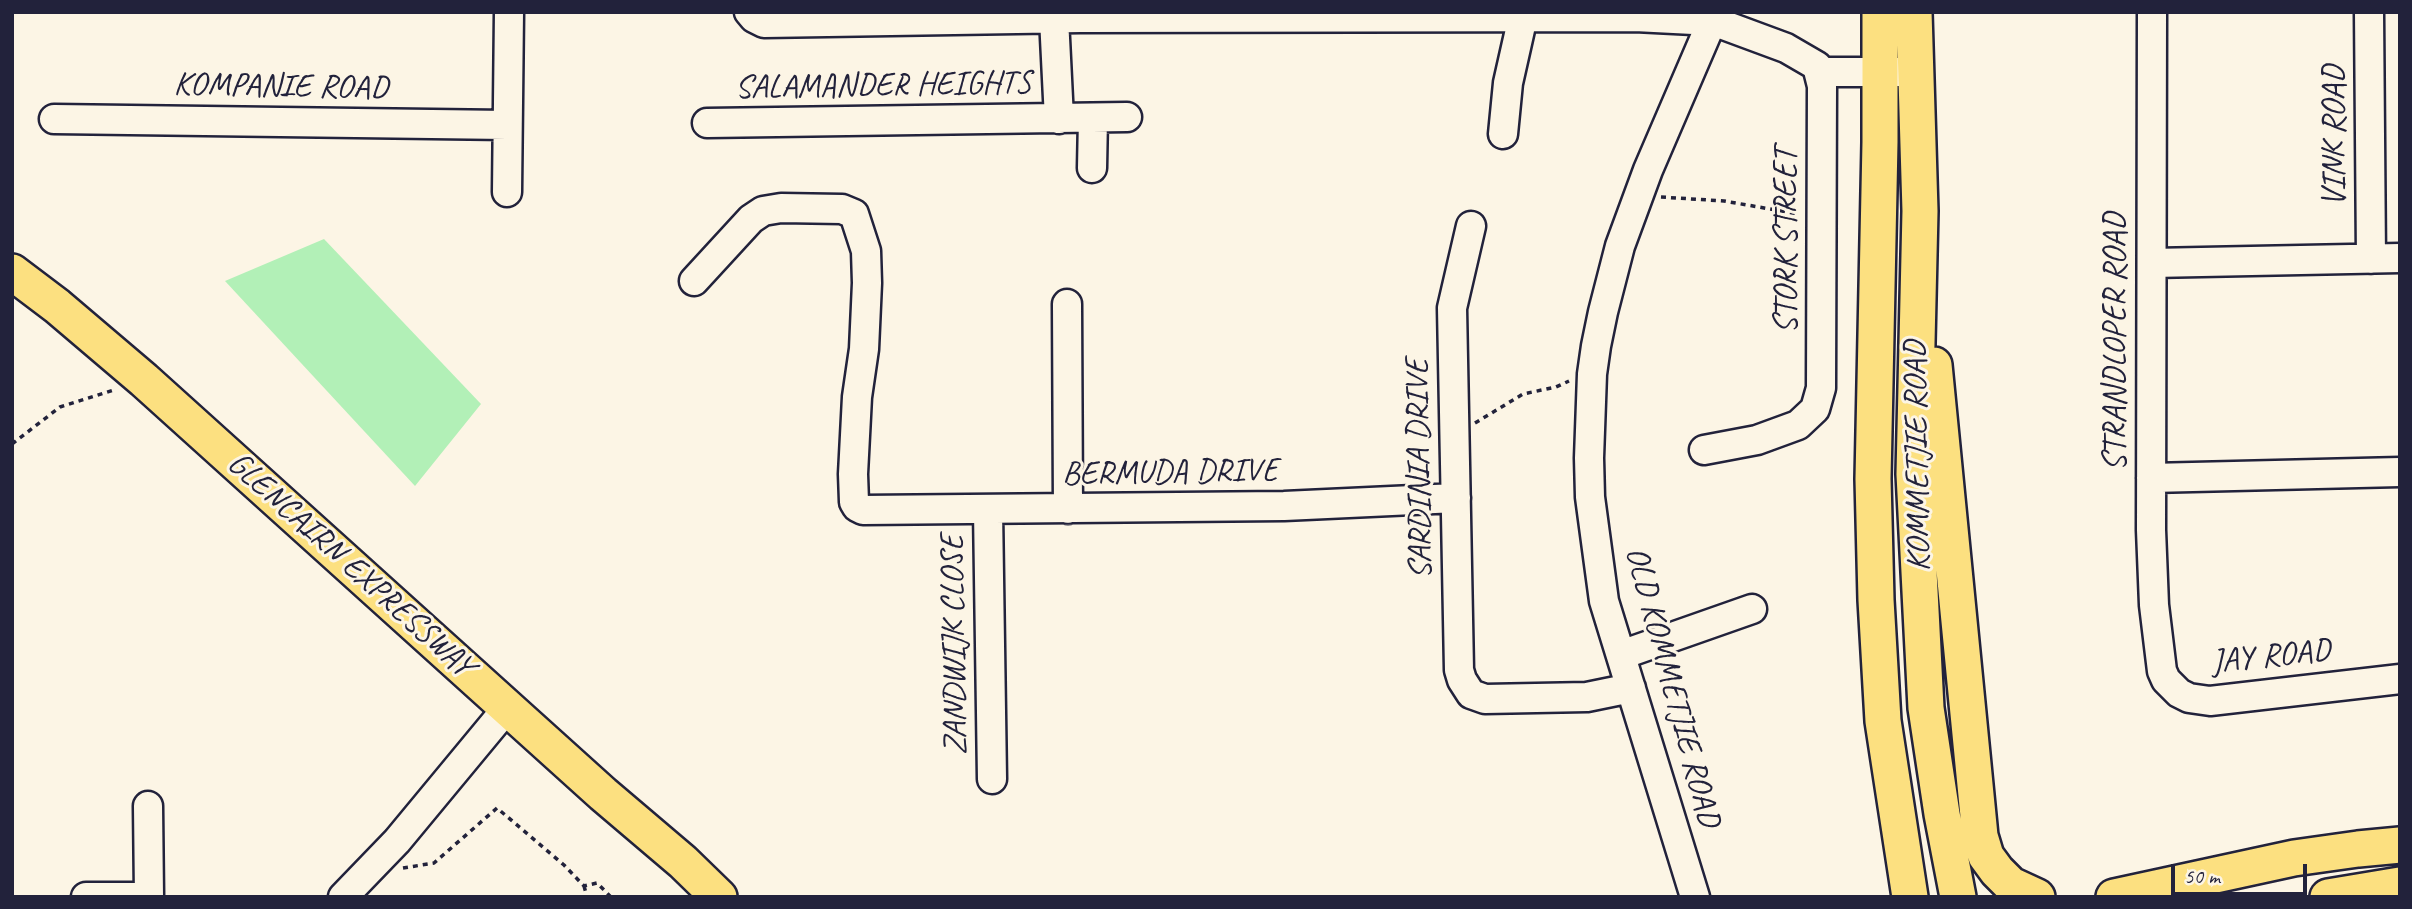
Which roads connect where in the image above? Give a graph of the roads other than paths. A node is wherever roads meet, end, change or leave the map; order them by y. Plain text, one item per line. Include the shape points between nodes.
1 (509, 12) edge
2 (749, 12) edge
3 (1880, 12) edge
4 (1914, 12) edge
5 (2152, 12) edge
6 (2369, 12) edge
7 (1523, 15) edge
8 (1714, 17) edge
9 (1054, 18) junction
10 (1819, 72) junction
11 (1879, 72) junction
12 (1914, 72) junction
13 (1127, 117) dead end
14 (1093, 118) junction
15 (54, 119) dead end
16 (1059, 119) junction
17 (707, 123) dead end
18 (507, 125) junction
19 (1503, 134) dead end
20 (1092, 168) dead end
21 (507, 192) dead end
22 (1920, 211) junction
23 (1471, 226) dead end
24 (2400, 258) edge
25 (2152, 263) junction
26 (2360, 266) junction
27 (12, 272) edge
28 (694, 281) dead end
29 (1066, 304) dead end
30 (1704, 450) dead end
31 (2400, 472) edge
32 (2151, 478) junction
33 (1456, 498) junction
34 (1068, 509) junction
35 (988, 510) junction
36 (1752, 609) dead end
37 (1621, 655) junction
38 (2162, 671) joint
39 (2400, 679) edge
40 (1631, 688) junction
41 (508, 707) junction
42 (992, 779) dead end
43 (148, 806) dead end
44 (2400, 848) edge
45 (683, 862) junction
46 (2400, 885) edge
47 (86, 897) edge
48 (142, 897) edge
49 (149, 897) edge
50 (343, 897) edge
51 (719, 897) edge
52 (742, 897) edge
53 (1695, 897) edge
54 (1910, 897) edge
55 (1958, 897) edge
56 (2037, 897) edge
57 (2114, 897) edge
58 (2219, 897) edge
59 (2328, 897) edge

1 - 18 street
2 - 9 street via 764,23
3 - 11 main road, KOMMETJIE ROAD
4 - 12 main road, KOMMETJIE ROAD
5 - 25 street, STRANDLOPER ROAD
6 - 26 street, VINK ROAD
7 - 8 street
7 - 9 street
7 - 19 street via 1508,83
8 - 10 street via 1797,53 1813,62
8 - 37 street, OLD KOMMETJIE ROAD via 1638,196 1610,281 1594,364 1590,496 1604,601
9 - 16 street, SALAMANDER HEIGHTS
10 - 11 street
10 - 30 street, STORK STREET via 1822,381 1815,409 1784,431
11 - 12 street
11 - 54 main road, KOMMETJIE ROAD via 1873,479 1876,586 1883,721
12 - 22 main road, KOMMETJIE ROAD
13 - 14 street, SALAMANDER HEIGHTS
14 - 16 street, SALAMANDER HEIGHTS
14 - 20 street
15 - 18 street, KOMPANIE ROAD
16 - 17 street, SALAMANDER HEIGHTS
18 - 21 street
22 - 55 main road, KOMMETJIE ROAD via 1914,460 1926,708
22 - 56 main road via 1977,818 1986,856 1997,871 2011,885
23 - 33 street, SARDINIA DRIVE via 1452,308
24 - 26 street
25 - 26 street
25 - 32 street, STRANDLOPER ROAD
27 - 41 main road, GLENCAIRN EXPRESSWAY via 144,380
28 - 35 street, BERMUDA DRIVE via 763,211 842,209 854,214 866,251 867,283 855,422 857,507
29 - 34 street
31 - 32 street
32 - 38 street, STRANDLOPER ROAD via 2153,581
33 - 34 street, BERMUDA DRIVE
33 - 40 street, SARDINIA DRIVE via 1459,670 1471,694 1485,699 1587,697
34 - 35 street, BERMUDA DRIVE
35 - 42 street, ZANDWIJK CLOSE
36 - 37 street
37 - 40 street, OLD KOMMETJIE ROAD
38 - 39 street, JAY ROAD via 2179,693 2210,701
40 - 53 street, OLD KOMMETJIE ROAD
41 - 45 main road, GLENCAIRN EXPRESSWAY
41 - 50 street via 397,841
43 - 49 street
44 - 57 main road via 2294,858
44 - 58 main road
45 - 51 main road, GLENCAIRN EXPRESSWAY
45 - 52 main road, GLENCAIRN EXPRESSWAY
46 - 59 main road
47 - 48 street

